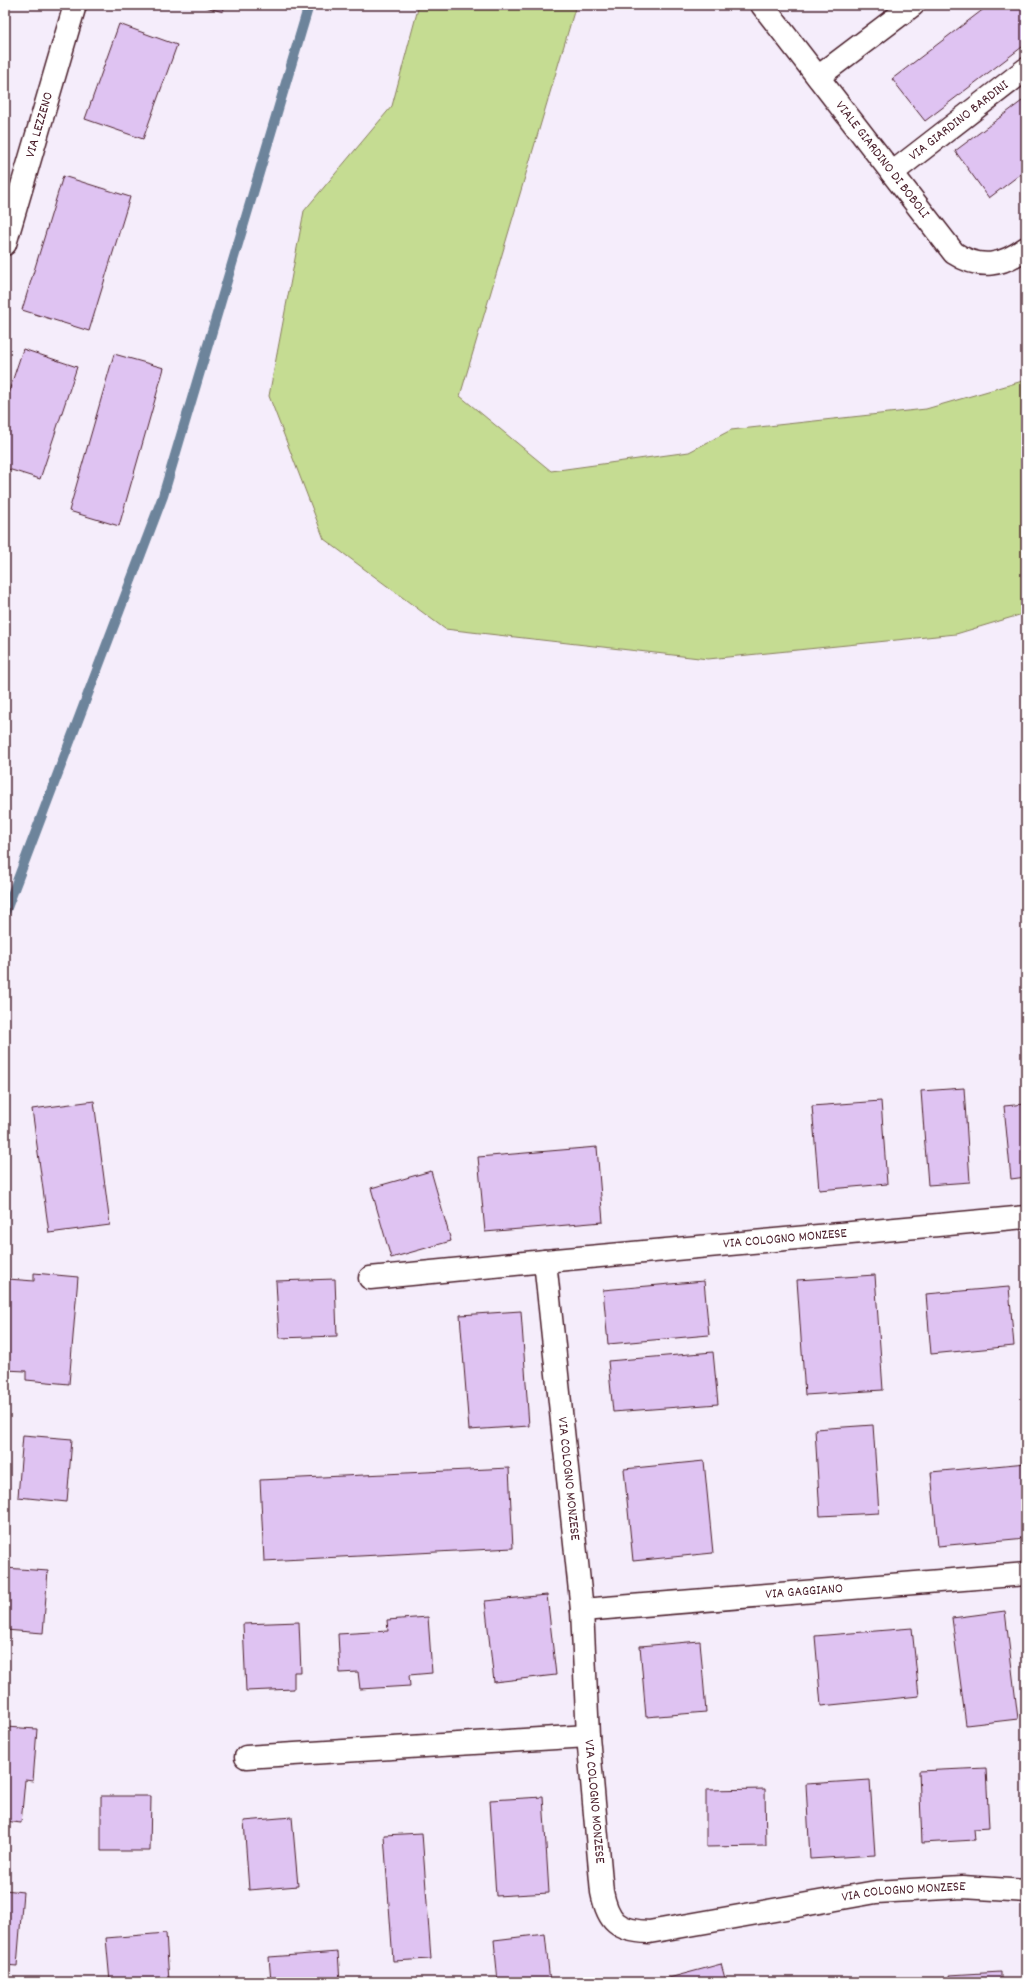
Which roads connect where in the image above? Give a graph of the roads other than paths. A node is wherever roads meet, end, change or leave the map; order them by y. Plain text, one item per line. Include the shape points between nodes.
1 (75, 5) edge
2 (762, 5) edge
3 (913, 5) edge
4 (1026, 69) edge
5 (818, 76) junction
6 (892, 173) junction
7 (5, 244) edge
8 (1026, 248) edge
9 (1026, 1217) edge
10 (545, 1261) junction
11 (370, 1278) dead end
12 (1026, 1574) edge
13 (582, 1610) junction
14 (588, 1736) junction
15 (246, 1757) dead end
16 (1026, 1891) edge

1 - 7 street, VIA LEZZENO
2 - 5 street, VIALE GIARDINO DI BOBOLI
3 - 5 street
4 - 6 street, VIA GIARDINO BARDINI
5 - 6 street, VIALE GIARDINO DI BOBOLI
6 - 8 street, VIALE GIARDINO DI BOBOLI via 954,253 960,257 974,262 996,263 1010,260
9 - 10 street, VIA COLOGNO MONZESE
10 - 11 street, VIA COLOGNO MONZESE
10 - 13 street, VIA COLOGNO MONZESE
12 - 13 street, VIA GAGGIANO
13 - 14 street, VIA COLOGNO MONZESE
14 - 15 street
14 - 16 street, VIA COLOGNO MONZESE via 602,1892 608,1914 622,1928 658,1932 876,1892 962,1887

